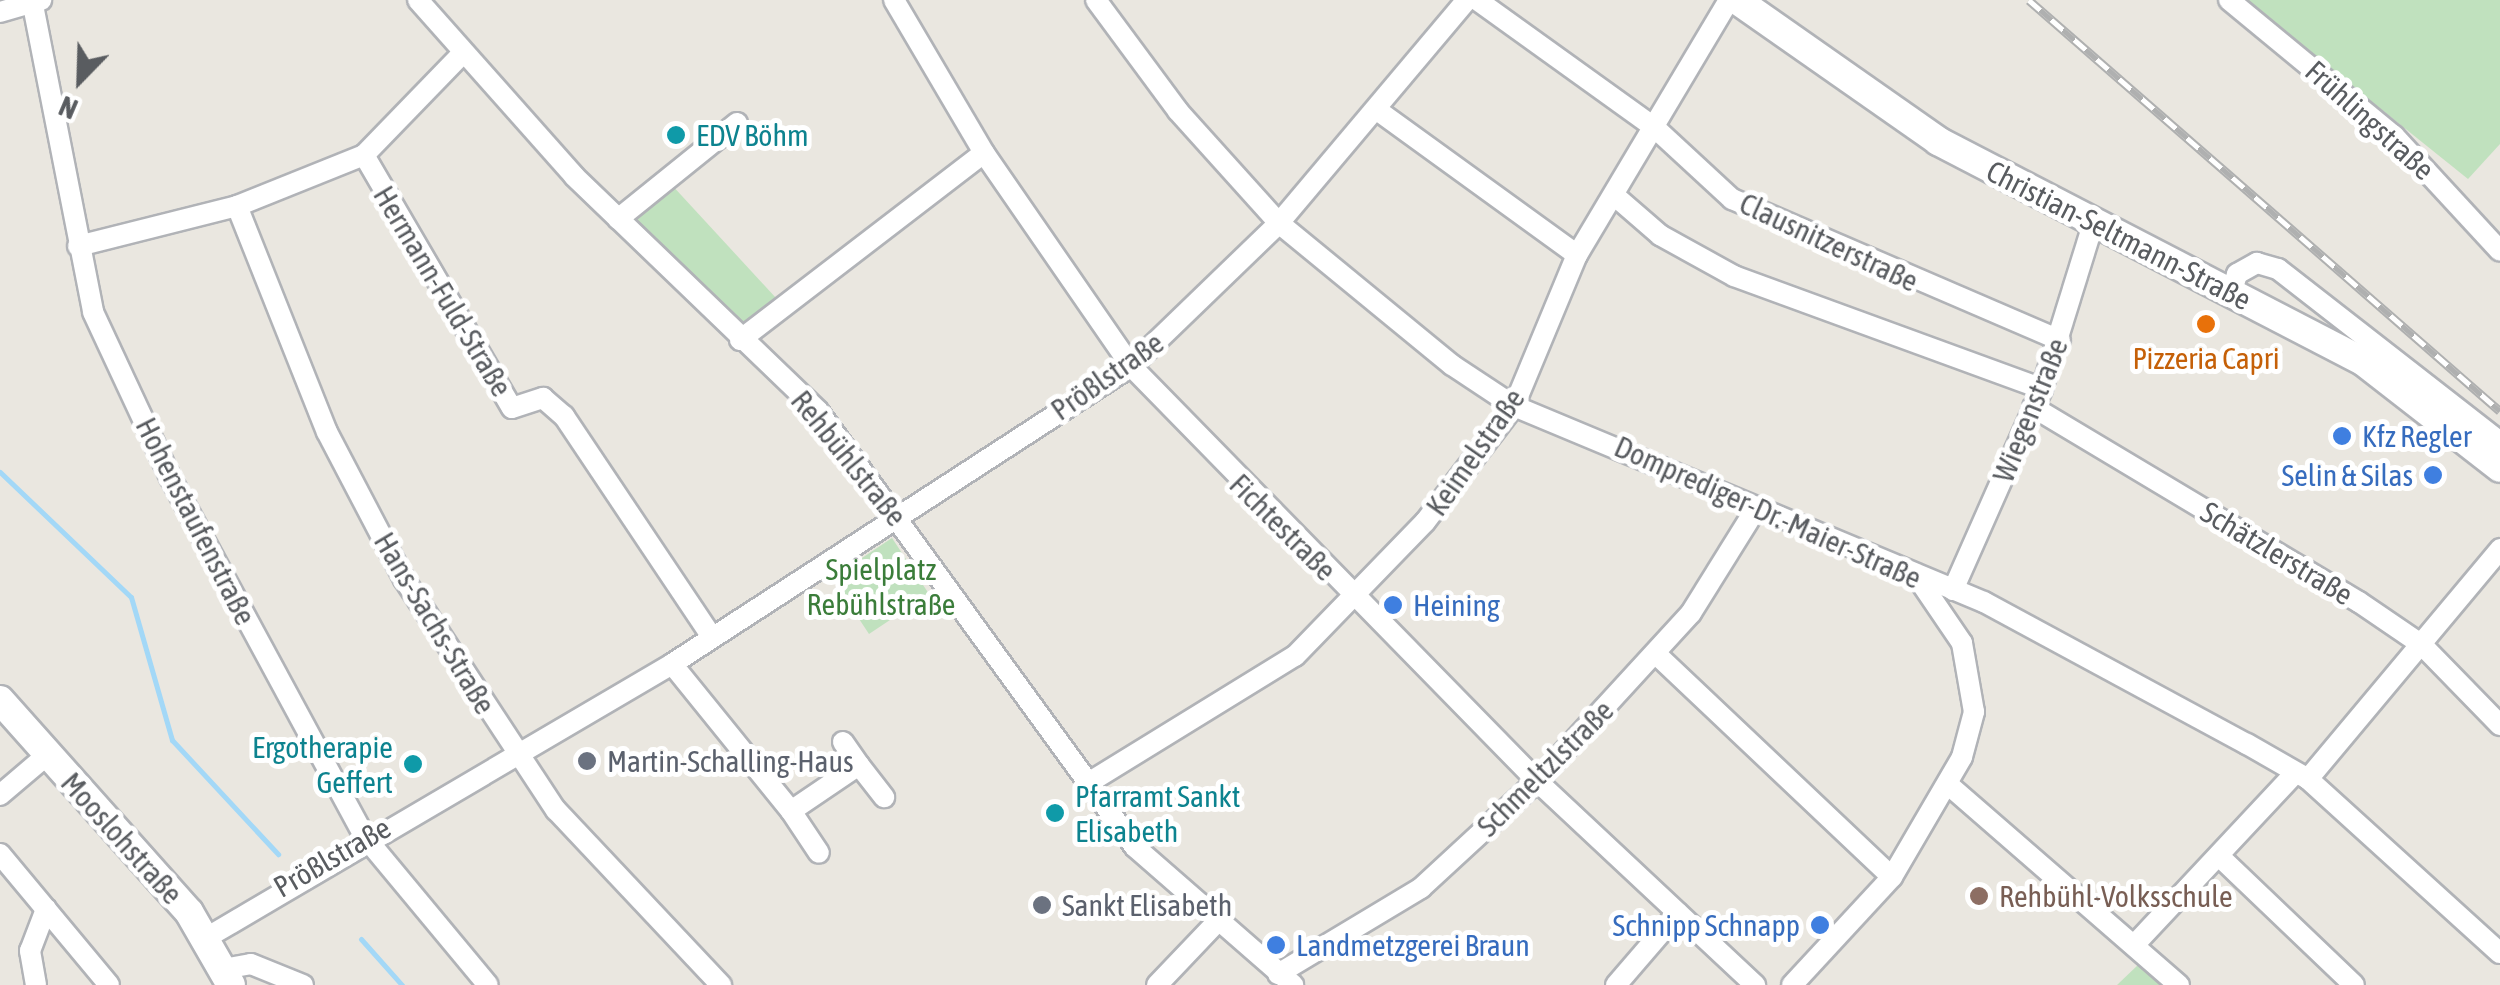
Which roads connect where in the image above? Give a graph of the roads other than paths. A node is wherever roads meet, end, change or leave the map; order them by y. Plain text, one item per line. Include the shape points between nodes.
1 (418, 0) edge
2 (894, 0) edge
3 (1096, 0) edge
4 (1466, 0) edge
5 (1477, 0) edge
6 (1729, 0) edge
7 (1737, 0) edge
8 (2230, 0) edge
9 (35, 1) edge
10 (0, 12) edge
11 (460, 56) junction
12 (1377, 110) junction
13 (737, 123) dead end
14 (1655, 128) junction
15 (984, 153) junction
16 (364, 155) junction
17 (1615, 196) junction
18 (238, 206) junction
19 (618, 220) junction
20 (1279, 223) junction
21 (2093, 224) junction
22 (78, 246) junction
23 (2500, 251) edge
24 (1577, 255) junction
25 (2231, 294) junction
26 (740, 340) junction
27 (2060, 340) junction
28 (1131, 366) junction
29 (2038, 398) junction
30 (1514, 406) junction
31 (2500, 442) edge
32 (2500, 468) edge
33 (1758, 507) junction
34 (898, 516) junction
35 (2500, 550) edge
36 (1919, 580) junction
37 (1953, 590) junction
38 (1358, 600) junction
39 (709, 634) junction
40 (2422, 645) junction
41 (1655, 653) junction
42 (672, 664) junction
43 (0, 700) edge
44 (2500, 725) edge
45 (843, 742) dead end
46 (515, 754) junction
47 (47, 755) junction
48 (859, 765) junction
49 (2301, 777) junction
50 (1537, 781) junction
51 (1085, 784) junction
52 (1951, 787) junction
53 (0, 796) edge
54 (884, 797) dead end
55 (792, 811) junction
56 (366, 837) junction
57 (819, 853) dead end
58 (0, 854) edge
59 (2220, 858) junction
60 (1892, 877) junction
61 (46, 909) junction
62 (1678, 912) junction
63 (1215, 924) junction
64 (206, 938) junction
65 (2137, 942) junction
66 (2500, 953) edge
67 (227, 977) edge
68 (1286, 979) edge
69 (36, 985) edge
70 (109, 985) edge
71 (303, 985) edge
72 (488, 985) edge
73 (721, 985) edge
74 (1158, 985) edge
75 (1616, 985) edge
76 (1756, 985) edge
77 (1792, 985) edge
78 (2179, 985) edge
79 (2354, 985) edge

1 - 11 street, Rehbühlstraße
2 - 15 street, Fichtestraße
3 - 20 street, Domprediger-Dr.-Maier-Straße
4 - 12 street, Prößlstraße
5 - 14 street, Clausnitzerstraße
6 - 14 street, Keimelstraße
7 - 21 main road, Christian-Seltmann-Straße via 1870,102
8 - 23 street, Frühlingstraße via 2394,136
9 - 10 street
9 - 22 street, Hohenstaufenstraße
11 - 16 street
11 - 19 street, Rehbühlstraße
12 - 20 street, Prößlstraße
12 - 24 street
13 - 19 street
14 - 17 street, Keimelstraße
14 - 27 street, Clausnitzerstraße via 1732,199 1782,226
15 - 26 street
15 - 28 street, Fichtestraße
16 - 18 street
16 - 39 street, Hermann-Fuld-Straße via 512,408 543,398 564,416
17 - 24 street, Keimelstraße
17 - 29 street, Schätzlerstraße via 1660,235 1734,276
18 - 22 street
18 - 46 street, Hans-Sachs-Straße via 327,432 404,579
19 - 26 street, Rehbühlstraße
20 - 28 street, Prößlstraße
20 - 30 street, Domprediger-Dr.-Maier-Straße via 1394,324
21 - 25 main road, Christian-Seltmann-Straße
21 - 27 street, Wiegenstraße
22 - 56 street, Hohenstaufenstraße via 93,312 170,477
24 - 30 street, Keimelstraße
25 - 31 street via 2237,274 2257,263 2278,270
25 - 32 main road, Christian-Seltmann-Straße via 2364,362
26 - 34 street, Rehbühlstraße via 818,411
27 - 29 street, Wiegenstraße
28 - 34 street, Prößlstraße
28 - 38 street, Fichtestraße
29 - 37 street, Wiegenstraße
29 - 40 street, Schätzlerstraße
30 - 33 street, Domprediger-Dr.-Maier-Straße
30 - 38 street, Keimelstraße
33 - 36 street, Domprediger-Dr.-Maier-Straße
33 - 41 street, Schmeltzlstraße
34 - 39 street, Prößlstraße
34 - 51 street, Rehbühlstraße
35 - 40 street
36 - 37 street, Domprediger-Dr.-Maier-Straße
36 - 52 street via 1962,643 1974,712
37 - 49 street, Domprediger-Dr.-Maier-Straße
38 - 50 street, Fichtestraße
38 - 51 street, Keimelstraße via 1226,705
39 - 42 street, Prößlstraße
40 - 44 street, Schätzlerstraße
40 - 49 street
41 - 50 street, Schmeltzlstraße
41 - 60 street
42 - 46 street, Prößlstraße
42 - 55 street
43 - 47 main road, Mooslohstraße
45 - 48 street
46 - 56 street, Prößlstraße
46 - 73 street, Hans-Sachs-Straße via 628,894
47 - 53 street
47 - 64 main road, Mooslohstraße
48 - 54 street
48 - 55 street
49 - 59 street
49 - 66 street, Domprediger-Dr.-Maier-Straße
50 - 62 street, Fichtestraße
50 - 68 street, Schmeltzlstraße via 1420,888
51 - 63 street, Rehbühlstraße
52 - 60 street
52 - 65 street
55 - 57 street
56 - 64 street, Prößlstraße
56 - 72 street, Hohenstaufenstraße
58 - 61 street
59 - 65 street
59 - 79 street
60 - 77 street
61 - 69 street via 30,952
61 - 70 street
62 - 75 street
62 - 76 street, Fichtestraße
63 - 68 street, Rehbühlstraße
63 - 74 street
64 - 67 main road, Mooslohstraße
65 - 78 street
67 - 71 street via 251,964

